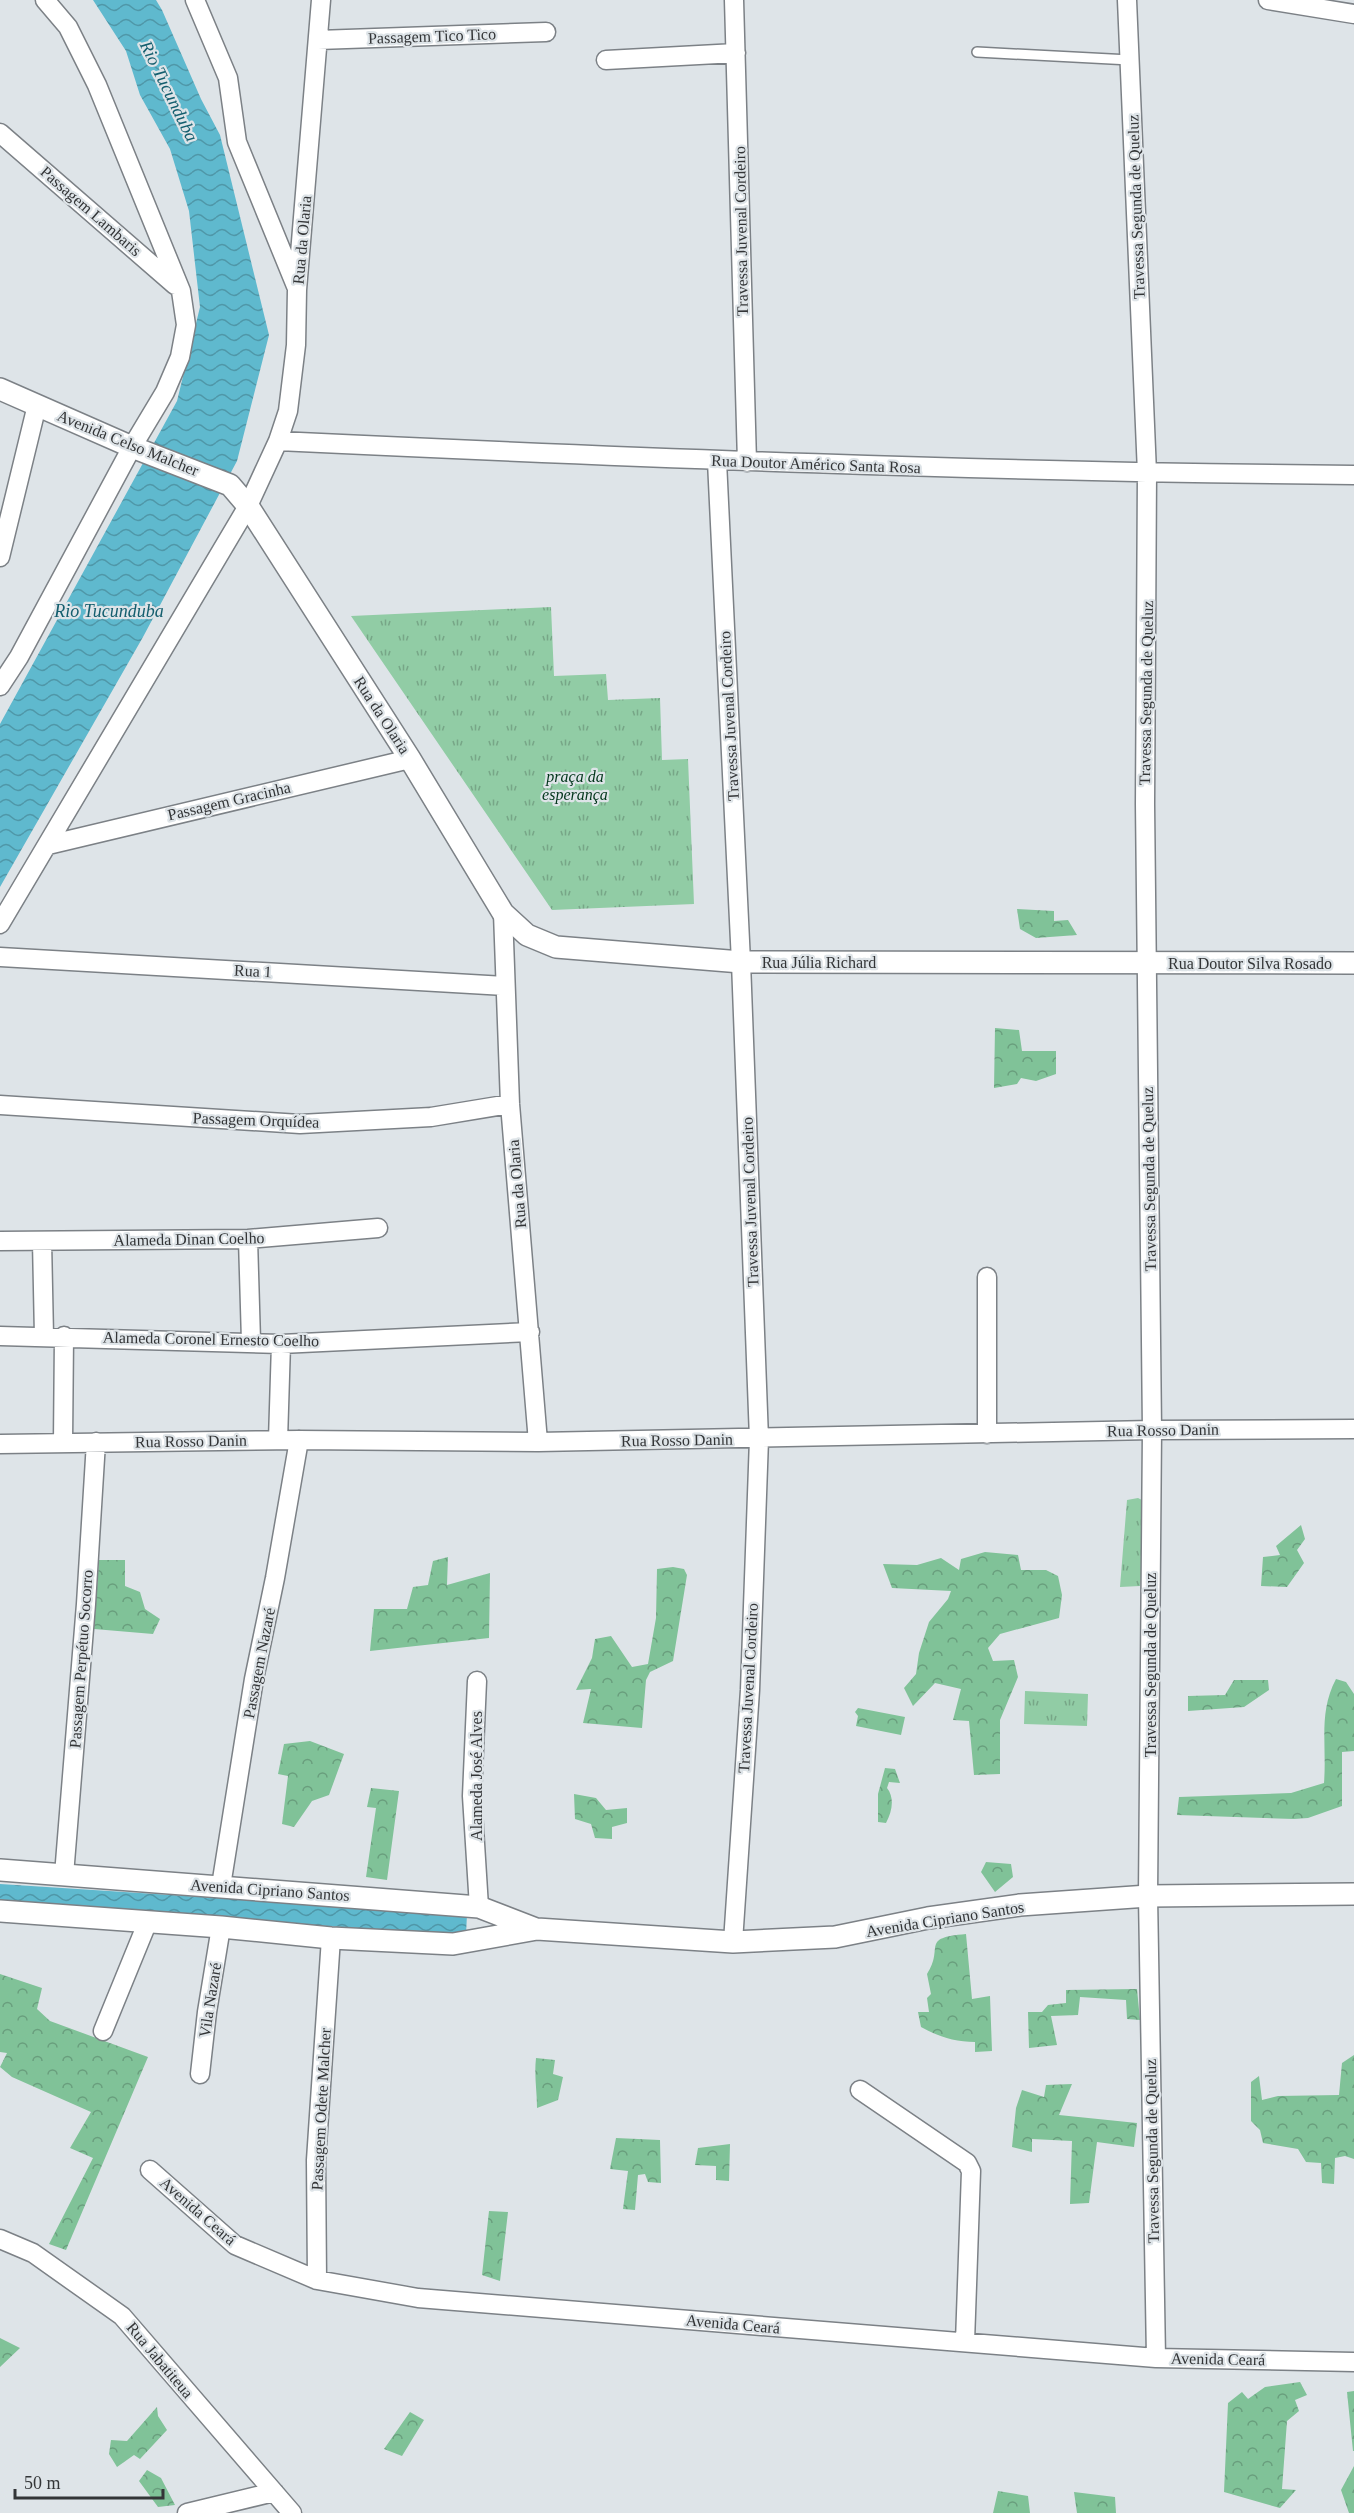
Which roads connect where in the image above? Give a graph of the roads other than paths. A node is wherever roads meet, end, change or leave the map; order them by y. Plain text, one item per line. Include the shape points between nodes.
1 (45, 0) edge
2 (195, 0) edge
3 (321, 0) edge
4 (734, 0) edge
5 (1127, 0) edge
6 (1268, 0) edge
7 (1354, 14) edge
8 (546, 32) dead end
9 (318, 40) junction
10 (977, 52) dead end
11 (736, 53) junction
12 (606, 60) dead end
13 (1130, 60) junction
14 (0, 133) edge
15 (297, 290) junction
16 (181, 291) junction
17 (0, 389) edge
18 (37, 405) junction
19 (278, 441) junction
20 (138, 449) junction
21 (717, 461) junction
22 (747, 462) junction
23 (1147, 473) junction
24 (1354, 475) edge
25 (248, 506) junction
26 (0, 556) edge
27 (6, 668) edge
28 (0, 686) edge
29 (410, 759) junction
30 (48, 845) junction
31 (503, 913) junction
32 (0, 924) edge
33 (0, 957) edge
34 (741, 962) junction
35 (1146, 962) junction
36 (1354, 963) edge
37 (506, 986) junction
38 (510, 1104) junction
39 (0, 1105) edge
40 (378, 1228) dead end
41 (248, 1239) junction
42 (0, 1241) edge
43 (42, 1241) junction
44 (987, 1277) dead end
45 (530, 1332) junction
46 (0, 1336) edge
47 (44, 1336) junction
48 (63, 1336) junction
49 (251, 1341) junction
50 (281, 1344) junction
51 (1354, 1429) edge
52 (1152, 1430) junction
53 (987, 1434) junction
54 (759, 1439) junction
55 (278, 1440) junction
56 (299, 1440) junction
57 (63, 1442) junction
58 (96, 1442) junction
59 (538, 1442) junction
60 (0, 1444) edge
61 (477, 1681) dead end
62 (0, 1870) edge
63 (64, 1875) junction
64 (221, 1886) junction
65 (1354, 1894) edge
66 (1148, 1896) junction
67 (479, 1907) junction
68 (0, 1911) edge
69 (148, 1921) junction
70 (221, 1927) junction
71 (537, 1929) junction
72 (331, 1938) junction
73 (733, 1942) junction
74 (103, 2031) dead end
75 (200, 2074) dead end
76 (860, 2090) dead end
77 (150, 2170) dead end
78 (0, 2239) edge
79 (317, 2280) junction
80 (965, 2342) junction
81 (1156, 2358) junction
82 (1354, 2362) edge
83 (274, 2492) junction
84 (187, 2513) edge
85 (292, 2513) edge

1 - 16 street via 68,27 97,85
2 - 15 street via 228,78 237,142
3 - 9 street, Rua da Olaria
4 - 11 street, Travessa Juvenal Cordeiro
5 - 13 street, Travessa Segunda de Queluz
6 - 7 street
8 - 9 street, Passagem Tico Tico
9 - 15 street, Rua da Olaria
10 - 13 lane
11 - 12 street
11 - 22 street, Travessa Juvenal Cordeiro
13 - 23 street, Travessa Segunda de Queluz
14 - 16 street, Passagem Lambaris
15 - 19 street, Rua da Olaria via 296,345 288,411
16 - 20 street via 186,326 180,357
17 - 18 street, Avenida Celso Malcher
18 - 20 street, Avenida Celso Malcher
18 - 26 street
19 - 21 street, Rua Doutor Américo Santa Rosa
19 - 25 street, Rua da Olaria
20 - 25 street, Avenida Celso Malcher via 230,485
20 - 27 street
21 - 22 street, Rua Doutor Américo Santa Rosa
21 - 34 street, Travessa Juvenal Cordeiro
22 - 23 street, Rua Doutor Américo Santa Rosa
23 - 24 street, Rua Doutor Américo Santa Rosa
23 - 35 street, Travessa Segunda de Queluz
25 - 29 street, Rua da Olaria
25 - 30 street
27 - 28 street
29 - 30 street, Passagem Gracinha
29 - 31 street, Rua da Olaria
30 - 32 street
31 - 34 street, Rua Júlia Richard via 527,935 556,947
31 - 37 street, Rua da Olaria
33 - 37 street, Rua 1
34 - 35 street, Rua Júlia Richard
34 - 54 street, Travessa Juvenal Cordeiro
35 - 36 street, Rua Doutor Silva Rosado
35 - 52 street, Travessa Segunda de Queluz
37 - 38 street, Rua da Olaria
38 - 39 street, Passagem Orquídea via 400,1120 300,1124
38 - 45 street, Rua da Olaria
40 - 41 street, Alameda Dinan Coelho
41 - 43 street, Alameda Dinan Coelho
41 - 49 street
42 - 43 street, Alameda Dinan Coelho
43 - 47 street
44 - 53 street
45 - 50 street, Alameda Coronel Ernesto Coelho
45 - 59 street, Rua da Olaria
46 - 47 street, Alameda Coronel Ernesto Coelho
47 - 48 street, Alameda Coronel Ernesto Coelho
48 - 49 street, Alameda Coronel Ernesto Coelho
48 - 57 street
49 - 50 street, Alameda Coronel Ernesto Coelho
50 - 55 street
51 - 52 street, Rua Rosso Danin
52 - 53 street, Rua Rosso Danin
52 - 66 street, Travessa Segunda de Queluz
53 - 54 street, Rua Rosso Danin
54 - 59 street, Rua Rosso Danin
54 - 73 street, Travessa Juvenal Cordeiro via 750,1690
55 - 56 street, Rua Rosso Danin
55 - 58 street, Rua Rosso Danin
56 - 59 street, Rua Rosso Danin
56 - 64 street, Passagem Nazaré via 254,1679
57 - 58 street, Rua Rosso Danin
57 - 60 street, Rua Rosso Danin
58 - 63 street, Passagem Perpétuo Socorro
61 - 67 street, Alameda José Alves via 472,1796
62 - 63 street, Avenida Cipriano Santos
63 - 64 street, Avenida Cipriano Santos
64 - 67 street, Avenida Cipriano Santos
65 - 66 street, Avenida Cipriano Santos
66 - 73 street, Avenida Cipriano Santos via 1020,1905 835,1937
66 - 81 street, Travessa Segunda de Queluz
67 - 71 street, Avenida Cipriano Santos
68 - 69 street, Avenida Cipriano Santos
69 - 70 street, Avenida Cipriano Santos
69 - 74 street
70 - 72 street, Avenida Cipriano Santos
70 - 75 street, Vila Nazaré
71 - 72 street, Avenida Cipriano Santos via 453,1944
71 - 73 street, Avenida Cipriano Santos
72 - 79 street, Passagem Odete Malcher via 316,2160
76 - 80 street via 967,2163 971,2171
77 - 79 street, Avenida Ceará via 235,2245
78 - 83 street, Rua Jabatiteua via 33,2253 122,2316
79 - 80 street, Avenida Ceará via 418,2298
80 - 81 street, Avenida Ceará
81 - 82 street, Avenida Ceará
83 - 84 street
83 - 85 street, Rua Jabatiteua

